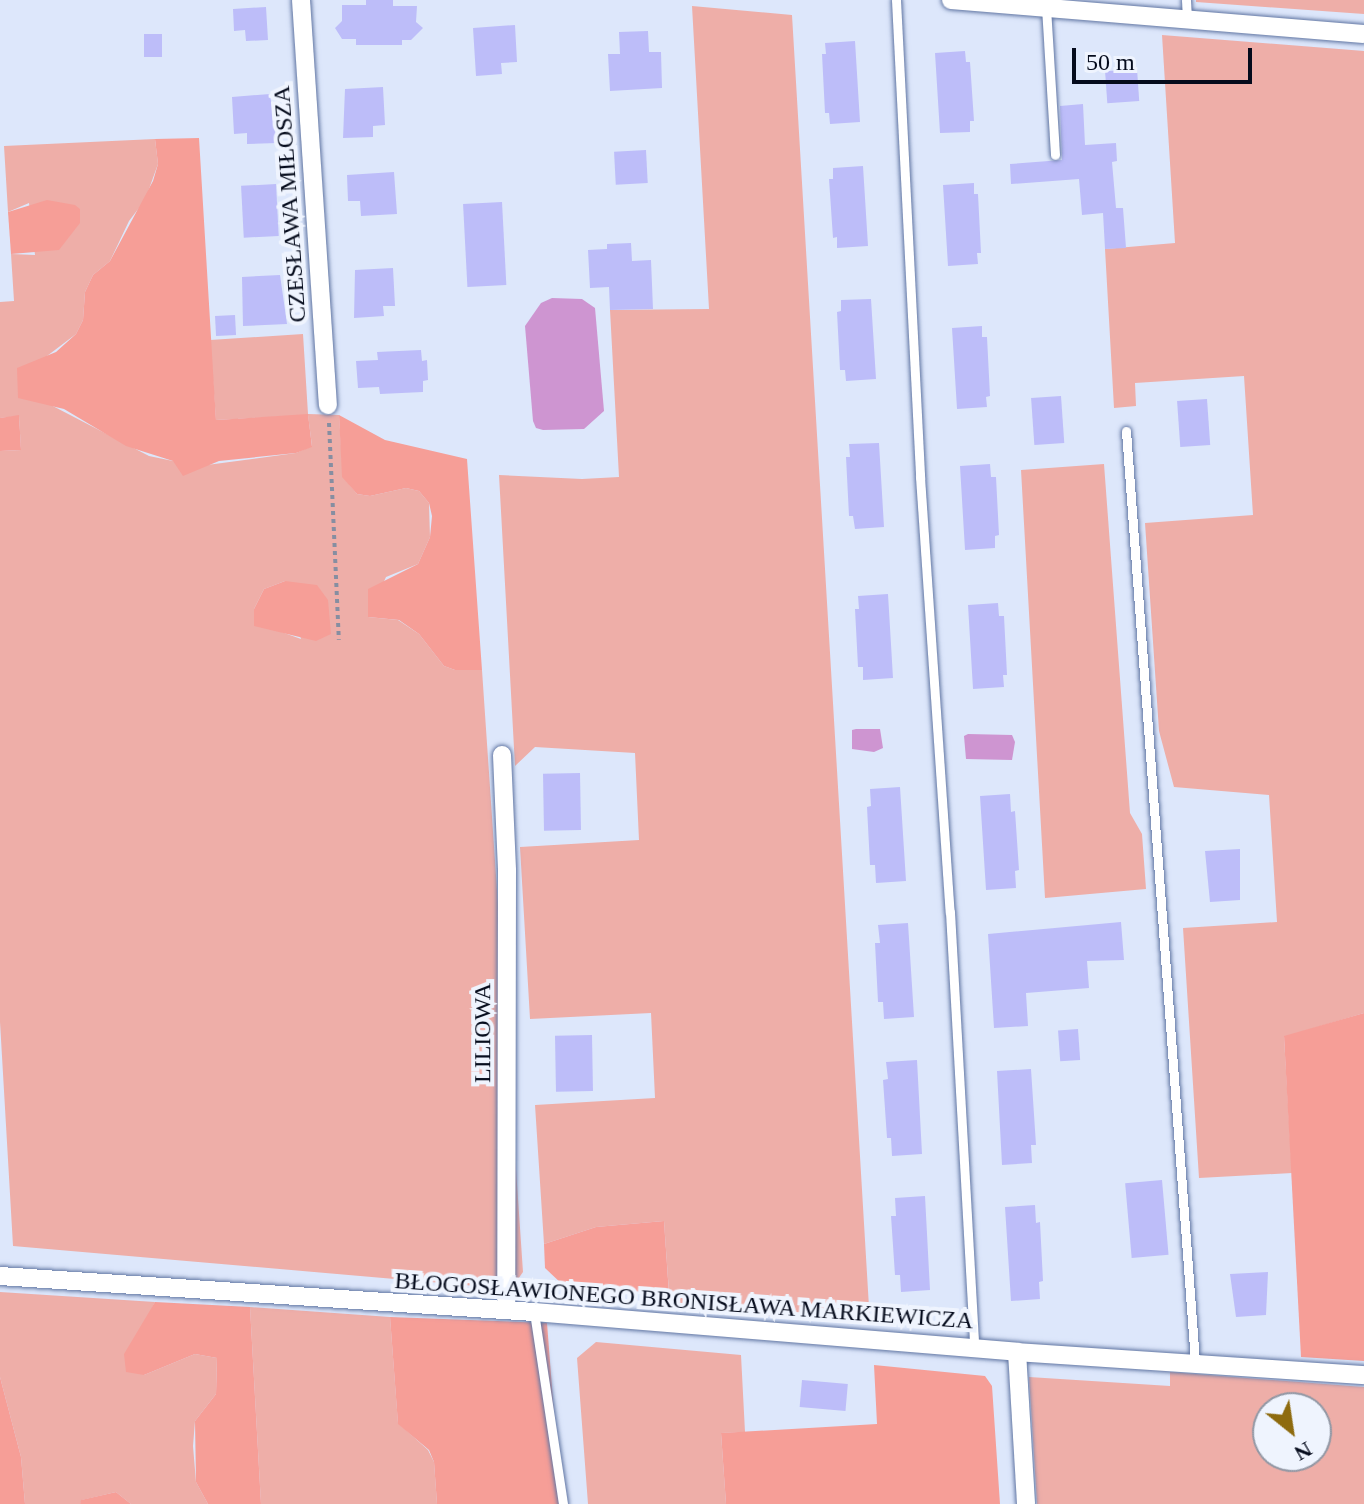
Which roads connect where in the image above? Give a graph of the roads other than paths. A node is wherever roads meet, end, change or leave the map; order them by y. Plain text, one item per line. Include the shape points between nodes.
1 (301, 0) edge
2 (896, 0) edge
3 (951, 0) edge
4 (1186, 0) edge
5 (1046, 7) junction
6 (1187, 21) junction
7 (1364, 34) edge
8 (1055, 155) dead end
9 (328, 405) road end
10 (1126, 431) dead end
11 (502, 755) dead end
12 (0, 1276) edge
13 (506, 1310) junction
14 (534, 1312) junction
15 (974, 1348) junction
16 (1017, 1352) junction
17 (1195, 1362) junction
18 (1364, 1375) edge
19 (563, 1504) edge
20 (1026, 1504) edge

1 - 9 street, CZESŁAWA MIŁOSZA
2 - 15 lane
3 - 5 street
4 - 6 lane
5 - 6 street
5 - 8 lane
6 - 7 street
10 - 17 lane
11 - 13 street, LILIOWA via 507,871
12 - 13 street, BŁOGOSŁAWIONEGO BRONISŁAWA MARKIEWICZA
13 - 14 street, BŁOGOSŁAWIONEGO BRONISŁAWA MARKIEWICZA
14 - 15 street, BŁOGOSŁAWIONEGO BRONISŁAWA MARKIEWICZA
14 - 19 lane
15 - 16 street, BŁOGOSŁAWIONEGO BRONISŁAWA MARKIEWICZA
16 - 17 street, BŁOGOSŁAWIONEGO BRONISŁAWA MARKIEWICZA
16 - 20 street
17 - 18 street, BŁOGOSŁAWIONEGO BRONISŁAWA MARKIEWICZA

